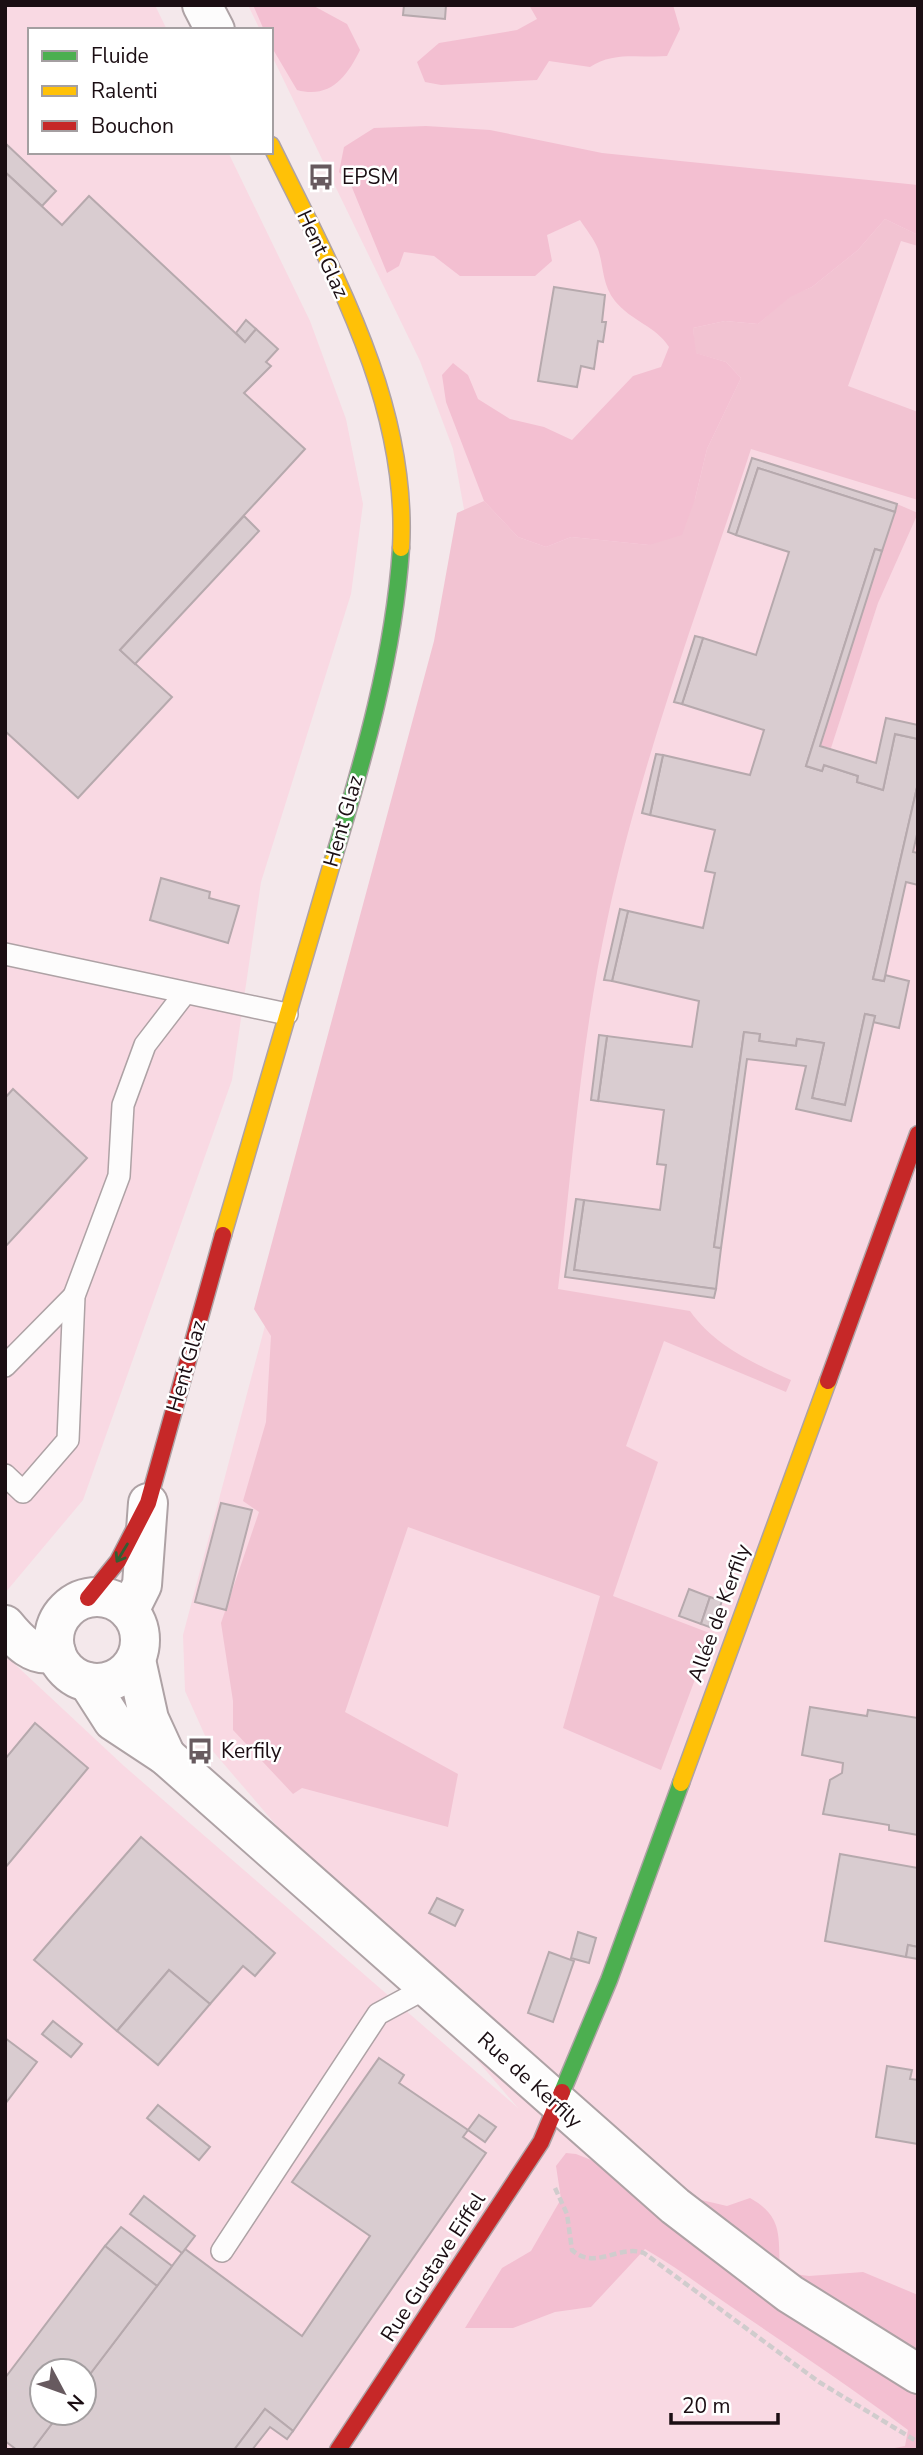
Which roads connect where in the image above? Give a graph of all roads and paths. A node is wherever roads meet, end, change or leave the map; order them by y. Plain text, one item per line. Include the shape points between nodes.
1 (202, 5) edge
2 (214, 28) edge
3 (273, 149) edge
4 (5, 954) edge
5 (185, 993) junction
6 (286, 1014) junction
7 (918, 1134) edge
8 (74, 1296) junction
9 (5, 1366) edge
10 (5, 1475) edge
11 (148, 1503) junction
12 (5, 1603) edge
13 (76, 1606) junction
14 (130, 1611) junction
15 (5, 1625) edge
16 (56, 1652) junction
17 (136, 1660) junction
18 (89, 1682) junction
19 (166, 1756) junction
20 (426, 1988) junction
21 (557, 2105) junction
22 (531, 2157) junction
23 (222, 2251) dead end
24 (918, 2374) edge
25 (918, 2442) edge
26 (338, 2450) edge

1 - 2 street
3 - 6 street, Hent Glaz via 370,362 398,468 402,528 388,652
4 - 5 lane
5 - 6 lane
5 - 8 lane via 145,1045 123,1105 119,1176
6 - 11 street, Hent Glaz
7 - 21 street, Allée de Kerfily via 610,1980
8 - 9 lane
8 - 10 lane via 68,1440 23,1492
11 -> 13 street, Hent Glaz via 118,1561
11 - 14 street, Hent Glaz via 142,1584
12 - 13 street via 34,1613
13 - 14 street via 103,1597
13 - 16 street via 54,1639
14 - 17 street via 140,1634
15 - 16 street via 34,1651
16 - 18 street via 68,1671
17 - 18 street via 116,1679
17 - 19 street, Rue de Kerfily via 149,1720
18 - 19 street, Rue de Kerfily via 113,1721
19 - 20 street, Rue de Kerfily
20 - 21 street, Rue de Kerfily
20 - 23 lane via 378,2014
21 - 22 street, Rue Gustave Eiffel
21 - 24 street, Rue de Kerfily via 751,2267
22 - 25 path via 550,2172 566,2214 572,2250 578,2255 597,2259 626,2250 644,2253 819,2382
22 - 26 street, Rue Gustave Eiffel

